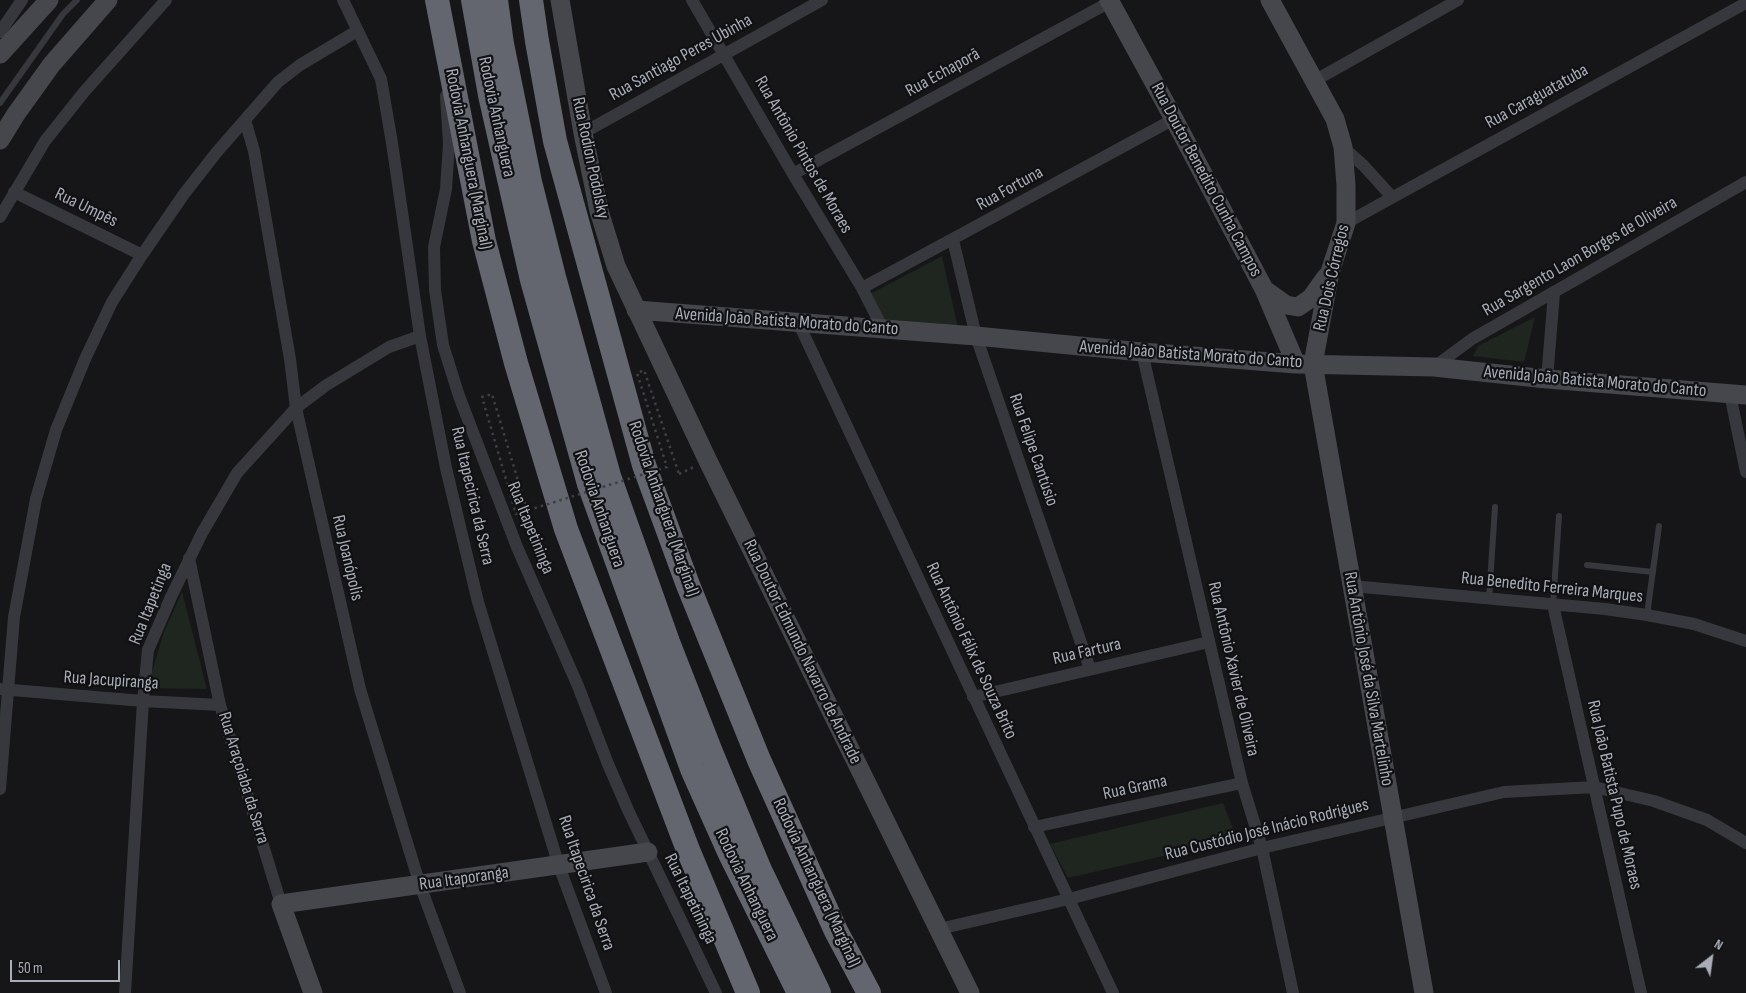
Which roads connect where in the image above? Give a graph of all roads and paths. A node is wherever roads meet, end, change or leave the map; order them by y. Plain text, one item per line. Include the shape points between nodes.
1 (22, 0) edge
2 (50, 0) edge
3 (77, 0) edge
4 (108, 0) edge
5 (166, 0) edge
6 (343, 0) edge
7 (437, 0) edge
8 (473, 0) edge
9 (496, 0) edge
10 (531, 0) edge
11 (560, 0) edge
12 (692, 0) edge
13 (822, 0) edge
14 (1270, 0) edge
15 (1458, 0) edge
16 (1109, 1) edge
17 (1746, 3) edge
18 (357, 31) junction
19 (0, 32) edge
20 (446, 49) junction
21 (0, 54) edge
22 (724, 54) junction
23 (1314, 81) junction
24 (0, 103) edge
25 (1174, 119) junction
26 (245, 120) junction
27 (583, 133) junction
28 (0, 140) edge
29 (1343, 147) junction
30 (793, 174) junction
31 (1746, 182) edge
32 (14, 192) junction
33 (1392, 197) junction
34 (0, 217) edge
35 (1346, 223) junction
36 (953, 240) junction
37 (142, 255) junction
38 (1330, 272) junction
39 (862, 288) junction
40 (1264, 289) junction
41 (1554, 293) junction
42 (1298, 307) junction
43 (636, 310) junction
44 (798, 322) junction
45 (883, 329) junction
46 (1281, 329) junction
47 (1319, 329) junction
48 (420, 336) junction
49 (976, 336) junction
50 (1142, 352) junction
51 (1304, 364) junction
52 (1434, 367) junction
53 (1547, 379) junction
54 (1738, 394) edge
55 (296, 408) junction
56 (1746, 472) edge
57 (679, 474) dead end
58 (525, 504) dead end
59 (1495, 507) dead end
60 (1559, 516) dead end
61 (1659, 526) dead end
62 (188, 558) junction
63 (1587, 565) dead end
64 (1653, 572) junction
65 (1352, 586) junction
66 (1489, 599) junction
67 (1554, 605) junction
68 (1648, 615) junction
69 (1209, 642) junction
70 (1746, 642) edge
71 (1090, 669) junction
72 (4, 690) edge
73 (973, 697) junction
74 (143, 701) junction
75 (220, 705) junction
76 (1242, 783) junction
77 (1594, 787) junction
78 (0, 789) edge
79 (1392, 817) junction
80 (1034, 827) junction
81 (1746, 842) edge
82 (1262, 848) junction
83 (648, 852) junction
84 (731, 856) junction
85 (559, 866) junction
86 (420, 885) junction
87 (1069, 899) junction
88 (281, 904) junction
89 (939, 929) junction
90 (125, 993) edge
91 (313, 993) edge
92 (460, 993) edge
93 (606, 993) edge
94 (716, 993) edge
95 (748, 993) edge
96 (790, 993) edge
97 (798, 993) edge
98 (820, 993) edge
99 (869, 993) edge
100 (970, 993) edge
101 (1113, 993) edge
102 (1293, 993) edge
103 (1424, 993) edge
104 (1641, 993) edge

1 - 19 street
2 - 21 street
3 - 24 lane via 63,14
4 - 28 street via 52,64
5 - 32 street via 45,141
6 - 18 street, Rua Itapecirica da Serra
7 - 20 highway, Rodovia Anhanguera (Marginal)
8 - 84 highway, Rodovia Anhanguera via 490,95 530,271 589,484 692,769
9 - 98 highway, Rodovia Anhanguera via 530,182 609,476 711,752 760,870
10 - 99 highway, Rodovia Anhanguera (Marginal) via 555,141 644,465 688,585 759,760 836,931
11 - 27 street, Rua Rodion Podolsky
12 - 22 street, Rua Antônio Pintos de Moraes
13 - 22 street, Rua Santiago Peres Ubinha
14 - 23 street, Rua Dois Córregos
15 - 23 street
16 - 25 street, Rua Doutor Benedito Cunha Campos
16 - 30 street, Rua Echaporã
17 - 33 street, Rua Caraguatatuba
18 - 26 street via 278,82
18 - 48 street, Rua Itapecirica da Serra via 381,79
20 - 83 street, Rua Itapetininga via 449,144 446,189 434,247 435,290 444,345 517,547
20 - 95 highway, Rodovia Anhanguera (Marginal) via 484,241 516,363 566,529 688,850
22 - 27 street, Rua Santiago Peres Ubinha
22 - 30 street, Rua Antônio Pintos de Moraes
23 - 29 street, Rua Dois Córregos via 1336,119
25 - 36 street, Rua Fortuna
25 - 40 street, Rua Doutor Benedito Cunha Campos
26 - 37 street via 184,194
26 - 55 street, Rua Joanópolis via 254,151
27 - 43 street, Rua Rodion Podolsky via 599,211 616,266
29 - 33 street
29 - 35 street, Rua Dois Córregos
30 - 39 street, Rua Antônio Pintos de Moraes
31 - 41 street, Rua Sargento Laon Borges de Oliveira
32 - 34 street
32 - 37 street, Rua Umpês
33 - 35 street, Rua Caraguatatuba
35 - 38 street, Rua Dois Córregos
36 - 39 street, Rua Fortuna
36 - 49 street, Rua Felipe Cantúsio
37 - 72 street via 112,302 56,430 36,499
38 - 42 street via 1311,298
38 - 47 street, Rua Dois Córregos
39 - 45 street, Rua Antônio Pintos de Moraes
40 - 42 street via 1286,305
40 - 46 street, Rua Doutor Benedito Cunha Campos
41 - 52 street, Rua Sargento Laon Borges de Oliveira via 1472,338
41 - 53 street
42 - 46 street
42 - 47 street via 1306,310
43 - 44 street, Avenida João Batista Morato do Canto
43 - 89 street, Rua Doutor Edmundo Navarro de Andrade
44 - 45 street, Avenida João Batista Morato do Canto
44 - 73 street, Rua Antônio Félix de Souza Brito
45 - 49 street, Avenida João Batista Morato do Canto
46 - 51 street, Rua Doutor Benedito Cunha Campos
47 - 51 street, Rua Dois Córregos
48 - 55 street, Rua Itapetinga via 389,347
48 - 85 street, Rua Itapecirica da Serra via 446,468 478,602
49 - 50 street, Avenida João Batista Morato do Canto
49 - 71 street, Rua Felipe Cantúsio
50 - 51 street, Avenida João Batista Morato do Canto
50 - 69 street, Rua Antônio Xavier de Oliveira
51 - 52 street, Avenida João Batista Morato do Canto
51 - 65 street, Rua Antônio José da Silva Martelinho
52 - 53 street, Avenida João Batista Morato do Canto
53 - 54 street, Avenida João Batista Morato do Canto
54 - 56 street
55 - 62 street, Rua Itapetinga via 237,473
55 - 86 street, Rua Joanópolis via 360,689
57 - 58 path, bridge via 644,370 637,373 667,467 516,514 482,397 492,394
59 - 66 lane
60 - 67 lane
61 - 64 lane
62 - 74 street, Rua Itapetinga via 148,650
62 - 75 street, Rua Araçoiaba da Serra
63 - 64 lane
64 - 68 lane
65 - 66 street, Rua Benedito Ferreira Marques
65 - 79 street, Rua Antônio José da Silva Martelinho
66 - 67 street, Rua Benedito Ferreira Marques
67 - 68 street, Rua Benedito Ferreira Marques
67 - 77 street, Rua João Batista Pupo de Moraes
68 - 70 street, Rua Benedito Ferreira Marques via 1694,624
69 - 71 street, Rua Fartura
69 - 76 street, Rua Antônio Xavier de Oliveira
71 - 73 street, Rua Fartura
72 - 74 street, Rua Jacupiranga
72 - 78 street
73 - 80 street, Rua Antônio Félix de Souza Brito
74 - 75 street, Rua Jacupiranga
74 - 90 street, Rua Itapetinga
75 - 88 street, Rua Araçoiaba da Serra
76 - 80 street, Rua Grama
76 - 82 street, Rua Antônio Xavier de Oliveira
77 - 79 street, Rua Custódio José Inácio Rodrigues via 1504,792
77 - 81 street, Rua Custódio José Inácio Rodrigues via 1654,801 1707,820
77 - 104 street, Rua João Batista Pupo de Moraes
79 - 82 street, Rua Custódio José Inácio Rodrigues
79 - 103 street, Rua Antônio José da Silva Martelinho
80 - 87 street, Rua Antônio Félix de Souza Brito
82 - 87 street, Rua Custódio José Inácio Rodrigues
82 - 102 street, Rua Antônio Xavier de Oliveira
83 - 85 street, Rua Itaporanga
83 - 94 street, Rua Itapetininga
84 - 96 highway
84 - 97 highway, Rodovia Anhanguera
85 - 86 street, Rua Itaporanga
85 - 93 street, Rua Itapecirica da Serra
86 - 88 street, Rua Itaporanga
86 - 92 street, Rua Joanópolis
87 - 89 street, Rua Custódio José Inácio Rodrigues
87 - 101 street, Rua Antônio Félix de Souza Brito
88 - 91 street, Rua Araçoiaba da Serra
89 - 100 street, Rua Doutor Edmundo Navarro de Andrade

